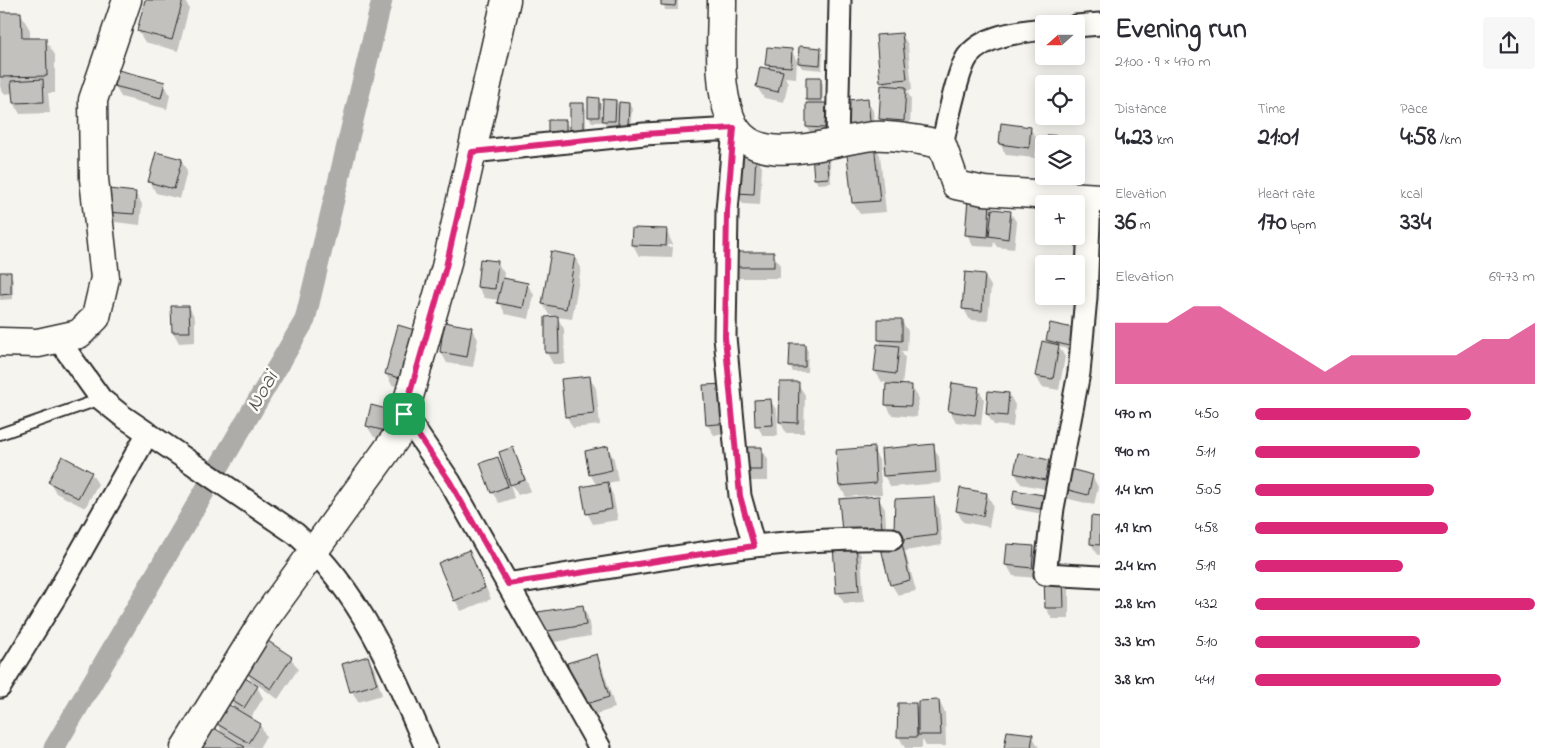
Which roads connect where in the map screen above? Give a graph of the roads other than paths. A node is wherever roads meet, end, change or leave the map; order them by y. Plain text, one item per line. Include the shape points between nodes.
1 (127, 0) edge
2 (506, 0) edge
3 (722, 0) edge
4 (840, 0) edge
5 (1100, 24) edge
6 (1085, 25) edge
7 (1035, 31) edge
8 (734, 128) junction
9 (837, 143) junction
10 (942, 145) junction
11 (472, 152) junction
12 (1095, 197) edge
13 (58, 338) junction
14 (0, 342) edge
15 (101, 398) junction
16 (404, 414) junction
17 (148, 433) junction
18 (0, 434) edge
19 (892, 539) dead end
20 (305, 542) junction
21 (754, 546) junction
22 (1100, 577) edge
23 (508, 584) junction
24 (0, 686) edge
25 (185, 748) edge
26 (426, 748) edge
27 (600, 748) edge

1 - 13 street via 93,100 94,179 105,278 96,317 79,334
2 - 11 street
3 - 8 street via 725,100
4 - 9 street
5 - 6 street
7 - 10 street via 1000,37 979,46 967,57 955,90
8 - 9 street via 745,139 786,151
8 - 11 street
8 - 21 street via 727,211 725,337 740,496
9 - 10 street via 875,136
10 - 12 street via 956,185 984,191
11 - 16 street via 446,267
12 - 22 street via 1079,373 1056,489 1045,574
13 - 14 street via 38,343
13 - 15 street
15 - 17 street
15 - 18 lane
16 - 20 street via 398,435
16 - 23 street via 450,482
17 - 20 street
17 - 24 street via 54,599
19 - 21 street via 820,540
20 - 25 street via 266,617
20 - 26 street via 346,588 372,630
21 - 23 street
23 - 27 street

